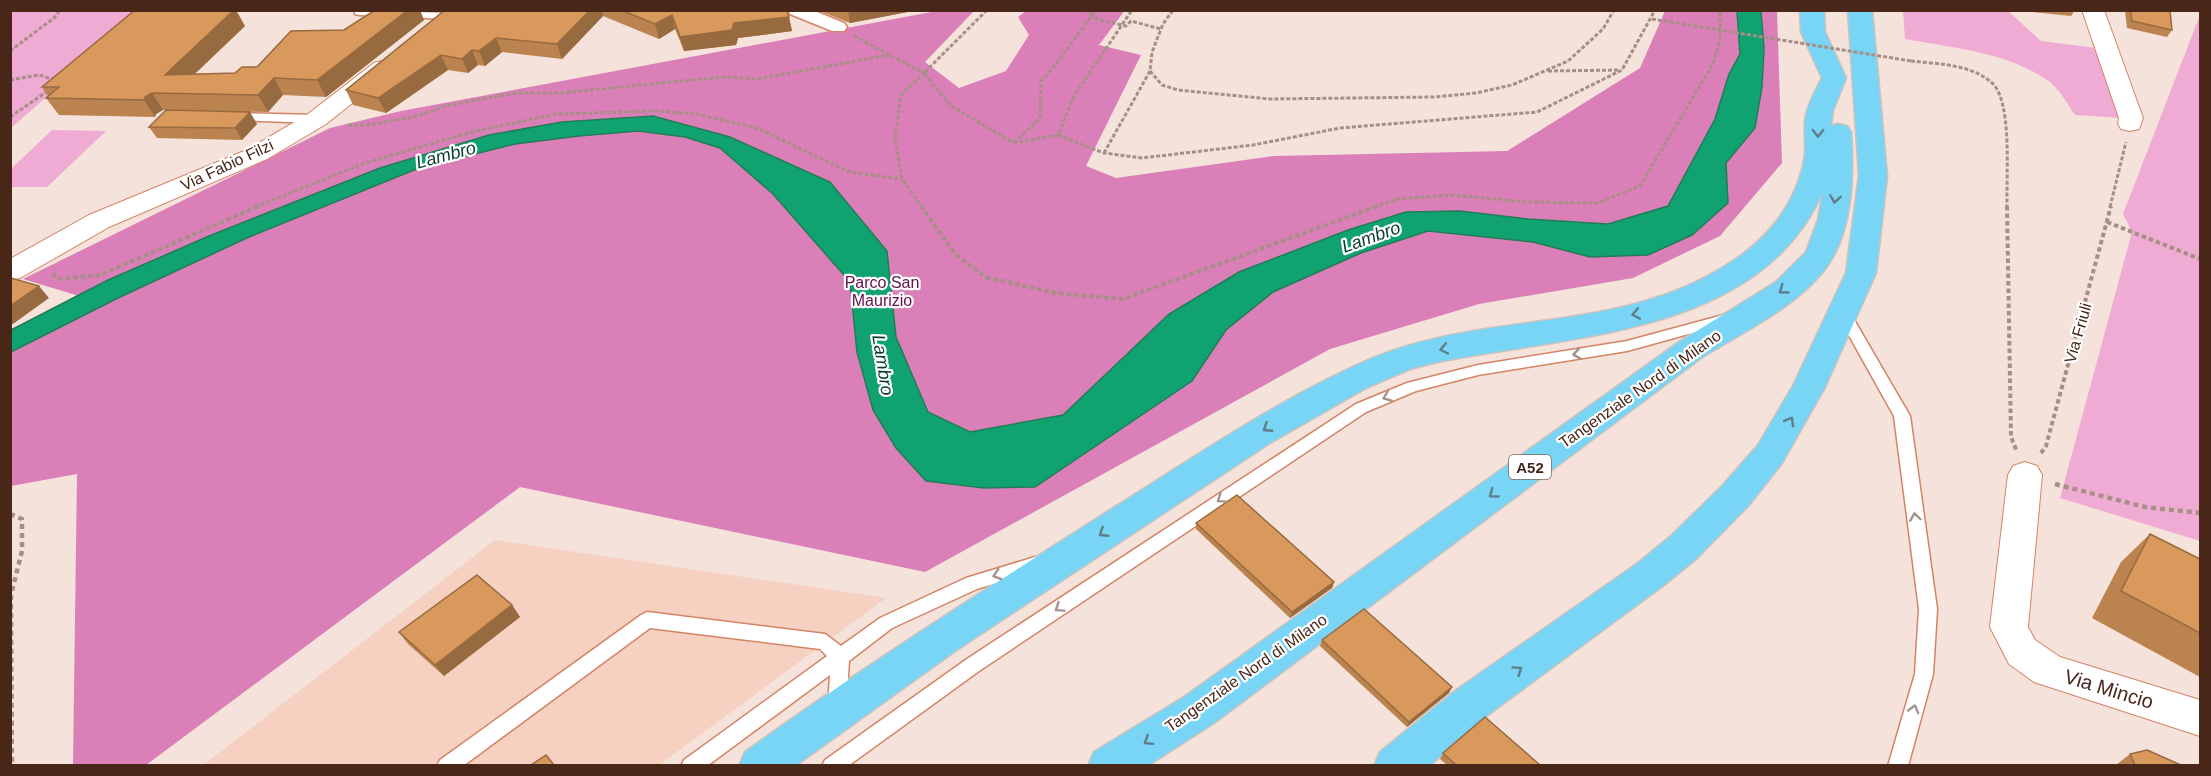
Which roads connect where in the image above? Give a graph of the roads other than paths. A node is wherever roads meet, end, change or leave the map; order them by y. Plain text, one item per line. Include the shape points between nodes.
1 (796, 10) edge
2 (1812, 10) edge
3 (1830, 10) edge
4 (1860, 10) edge
5 (2093, 10) edge
6 (359, 12) dead end
7 (452, 13) edge
8 (838, 27) road end
9 (1834, 78) junction
10 (222, 117) edge
11 (317, 119) junction
12 (2130, 124) road end
13 (20, 265) edge
14 (1755, 310) junction
15 (1844, 314) junction
16 (2025, 475) road end
17 (1073, 552) junction
18 (840, 656) junction
19 (837, 710) junction
20 (2200, 718) edge
21 (447, 765) edge
22 (691, 765) edge
23 (760, 765) edge
24 (832, 765) edge
25 (1109, 765) edge
26 (1395, 765) edge
27 (1898, 765) edge

1 - 8 street
2 - 9 highway via 1814,33
3 - 9 highway, Tangenziale Nord di Milano / A52
4 - 15 highway via 1873,176 1861,273
5 - 12 street
6 - 7 lane
7 - 11 street, Via Fabio Filzi
9 -> 14 highway, Tangenziale Nord di Milano / A52 via 1838,177 1823,248 1812,266
9 -> 17 highway via 1818,118 1819,154 1813,182 1801,209 1781,236 1753,262 1723,281 1692,298 1657,310 1442,349 1393,363 1343,384 1288,415
10 - 11 lane
11 - 13 street, Via Fabio Filzi via 258,154 99,221
14 -> 24 lane via 1627,346 1478,370 1412,387 1361,408 973,666
14 -> 25 highway, Tangenziale Nord di Milano / A52 via 1690,350 1199,710
26 -> 15 highway via 1470,704 1651,574 1736,495 1770,454 1809,387
27 -> 15 lane via 1924,674 1928,609 1902,416
16 - 20 street, Via Mincio via 2008,620 2022,652 2048,670
17 -> 18 lane via 972,583 886,623
17 - 19 highway
18 - 19 lane
18 - 21 lane via 825,642 647,620
18 - 22 lane
19 - 23 highway

